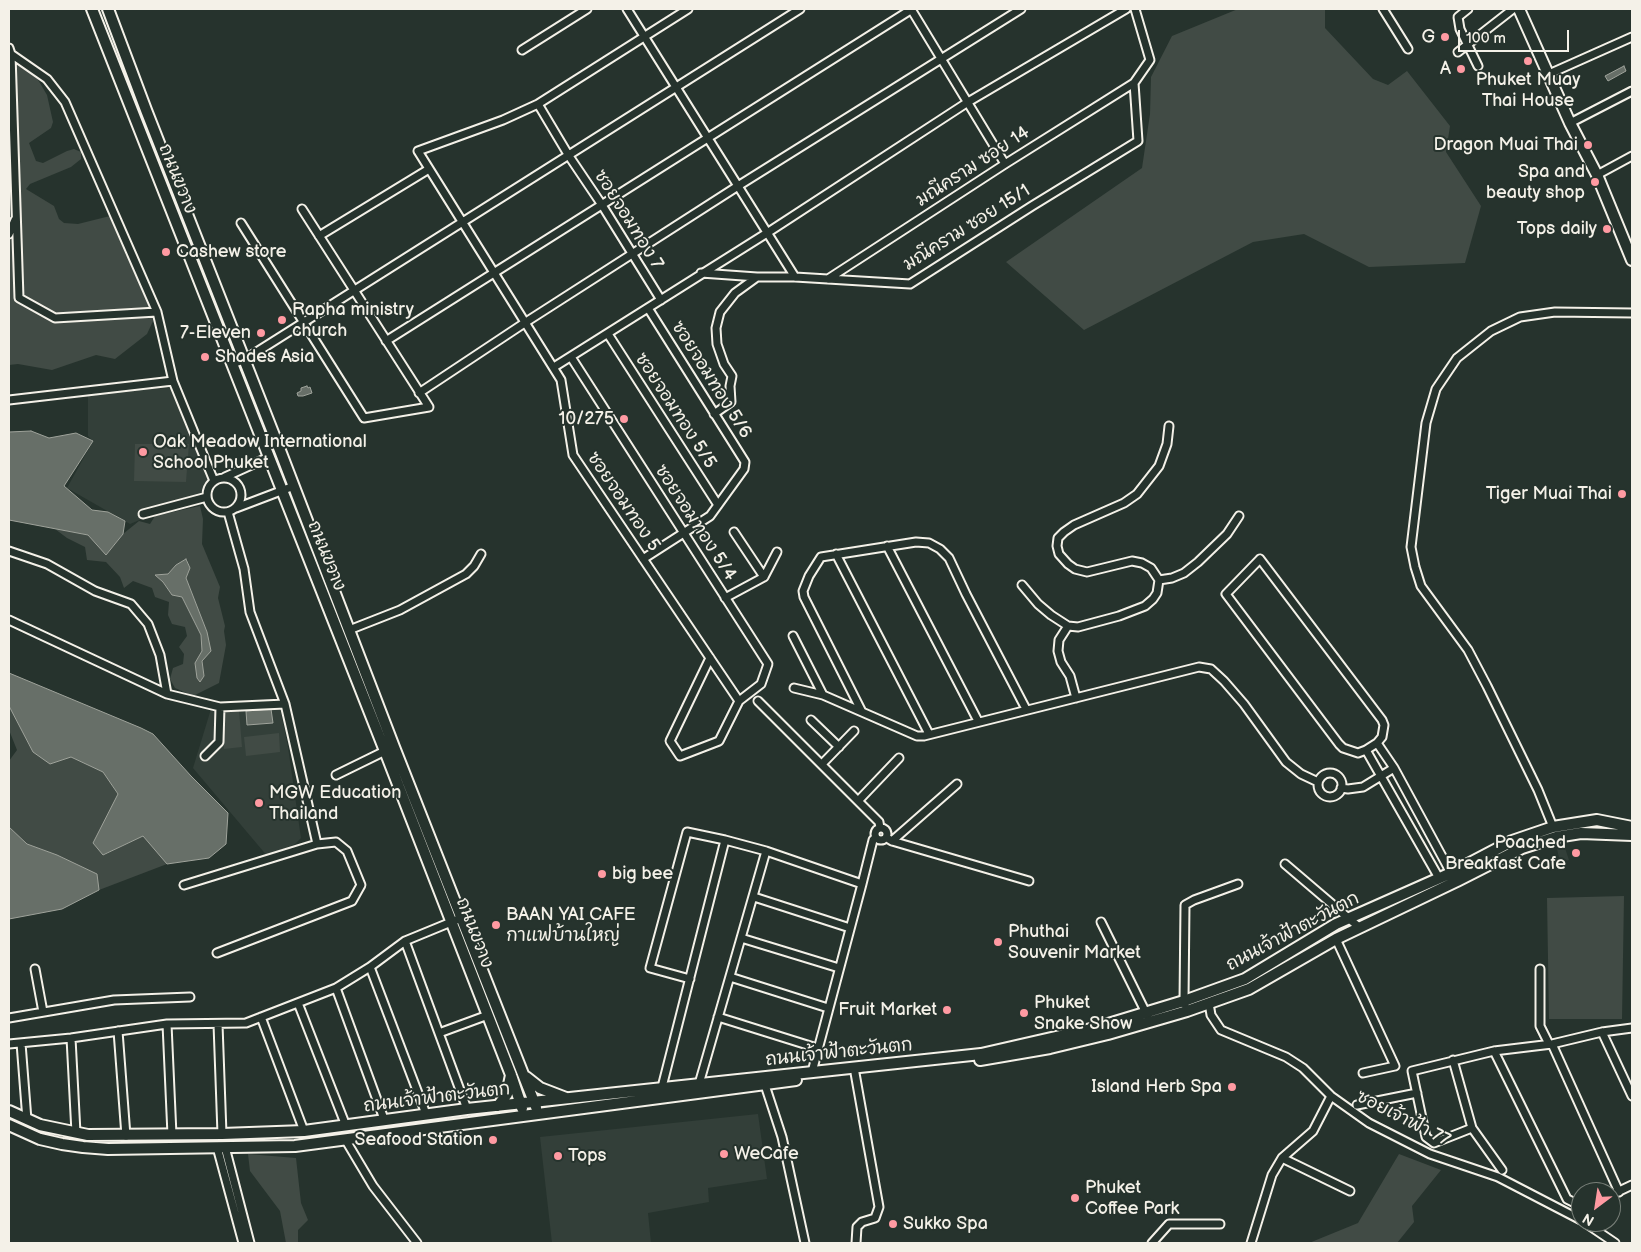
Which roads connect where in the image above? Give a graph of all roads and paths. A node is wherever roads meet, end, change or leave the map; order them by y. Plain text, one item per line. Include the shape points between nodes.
1 (92, 9) edge
2 (108, 9) edge
3 (587, 9) edge
4 (627, 9) edge
5 (688, 9) edge
6 (800, 9) edge
7 (1021, 9) edge
8 (1126, 9) edge
9 (1135, 9) edge
10 (1383, 9) edge
11 (1468, 9) edge
12 (1513, 9) edge
13 (1520, 9) edge
14 (644, 37) junction
15 (1632, 37) edge
16 (1467, 45) junction
17 (1408, 49) dead end
18 (522, 50) dead end
19 (10, 51) edge
20 (1458, 52) dead end
21 (942, 58) junction
22 (1478, 66) dead end
23 (1549, 74) junction
24 (1134, 83) junction
25 (676, 88) junction
26 (1632, 91) edge
27 (968, 102) junction
28 (538, 104) junction
29 (147, 112) junction
30 (134, 116) junction
31 (1570, 123) junction
32 (708, 138) junction
33 (569, 156) junction
34 (1632, 156) edge
35 (1005, 164) junction
36 (429, 169) junction
37 (1597, 175) junction
38 (738, 186) junction
39 (602, 205) junction
40 (302, 209) dead end
41 (16, 218) junction
42 (241, 223) dead end
43 (463, 223) junction
44 (767, 233) junction
45 (9, 234) edge
46 (319, 236) junction
47 (201, 251) junction
48 (189, 254) junction
49 (632, 254) junction
50 (1632, 260) edge
51 (495, 273) junction
52 (701, 273) junction
53 (794, 277) junction
54 (757, 278) junction
55 (828, 279) junction
56 (354, 291) junction
57 (661, 300) junction
58 (648, 308) junction
59 (157, 312) junction
60 (1632, 313) edge
61 (304, 322) junction
62 (526, 322) junction
63 (608, 334) junction
64 (386, 341) junction
65 (570, 357) junction
66 (244, 360) junction
67 (232, 364) junction
68 (554, 367) junction
69 (173, 380) junction
70 (420, 393) junction
71 (9, 400) edge
72 (714, 414) junction
73 (1170, 426) dead end
74 (269, 457) junction
75 (225, 478) junction
76 (214, 481) junction
77 (294, 486) junction
78 (282, 491) junction
79 (207, 497) junction
80 (718, 505) junction
81 (236, 508) junction
82 (228, 512) junction
83 (144, 514) dead end
84 (1240, 516) dead end
85 (734, 532) dead end
86 (685, 534) junction
87 (887, 546) junction
88 (9, 551) edge
89 (777, 552) dead end
90 (480, 554) dead end
91 (836, 554) junction
92 (643, 559) junction
93 (764, 577) junction
94 (1159, 580) junction
95 (1022, 585) dead end
96 (726, 598) junction
97 (9, 620) edge
98 (1068, 626) junction
99 (349, 630) junction
100 (793, 636) dead end
101 (710, 658) junction
102 (356, 663) junction
103 (794, 688) dead end
104 (166, 694) junction
105 (823, 695) junction
106 (1076, 698) junction
107 (739, 701) junction
108 (758, 701) dead end
109 (285, 704) junction
110 (220, 707) junction
111 (1026, 709) junction
112 (862, 712) junction
113 (811, 720) dead end
114 (978, 722) junction
115 (854, 731) dead end
116 (929, 734) junction
117 (1377, 743) junction
118 (839, 747) junction
119 (1366, 750) junction
120 (385, 751) junction
121 (205, 756) dead end
122 (899, 758) dead end
123 (822, 764) junction
124 (1394, 768) junction
125 (336, 775) dead end
126 (1382, 775) junction
127 (1318, 782) junction
128 (957, 784) dead end
129 (1341, 788) junction
130 (858, 801) junction
131 (1553, 827) junction
132 (1632, 827) edge
133 (880, 828) junction
134 (1632, 835) edge
135 (875, 838) junction
136 (889, 839) junction
137 (725, 840) junction
138 (316, 844) junction
139 (766, 851) junction
140 (1285, 864) dead end
141 (1451, 873) junction
142 (1439, 878) junction
143 (1028, 881) dead end
144 (862, 884) junction
145 (1238, 884) dead end
146 (184, 885) dead end
147 (754, 896) junction
148 (1350, 918) junction
149 (457, 920) junction
150 (1101, 922) dead end
151 (850, 928) junction
152 (1360, 928) junction
153 (741, 938) junction
154 (1336, 939) junction
155 (405, 941) junction
156 (217, 953) dead end
157 (370, 968) junction
158 (839, 968) junction
159 (35, 969) dead end
160 (1540, 969) dead end
161 (730, 977) junction
162 (690, 979) junction
163 (336, 988) junction
164 (190, 997) dead end
165 (298, 1003) junction
166 (1210, 1003) junction
167 (1185, 1006) junction
168 (828, 1008) junction
169 (42, 1012) junction
170 (488, 1015) junction
171 (261, 1017) junction
172 (718, 1017) junction
173 (1148, 1017) junction
174 (9, 1018) edge
175 (167, 1024) junction
176 (218, 1024) junction
177 (1632, 1028) edge
178 (118, 1031) junction
179 (1602, 1032) junction
180 (439, 1033) junction
181 (71, 1038) junction
182 (21, 1043) junction
183 (9, 1044) edge
184 (1551, 1044) junction
185 (817, 1048) junction
186 (1494, 1051) junction
187 (1453, 1060) junction
188 (812, 1072) junction
189 (855, 1073) junction
190 (1363, 1073) dead end
191 (512, 1075) junction
192 (524, 1075) junction
193 (699, 1084) junction
194 (765, 1086) junction
195 (660, 1093) junction
196 (1417, 1093) junction
197 (1331, 1096) junction
198 (1632, 1096) edge
199 (568, 1099) junction
200 (534, 1102) junction
201 (521, 1104) junction
202 (1357, 1105) dead end
203 (498, 1106) junction
204 (467, 1109) junction
205 (9, 1111) edge
206 (426, 1114) junction
207 (538, 1115) junction
208 (524, 1116) junction
209 (27, 1120) junction
210 (384, 1120) junction
211 (9, 1125) edge
212 (346, 1126) junction
213 (1472, 1128) junction
214 (304, 1131) junction
215 (76, 1133) junction
216 (222, 1134) junction
217 (172, 1135) junction
218 (126, 1136) junction
219 (345, 1139) junction
220 (221, 1147) junction
221 (1282, 1158) junction
222 (1502, 1170) dead end
223 (1614, 1182) edge
224 (1350, 1191) dead end
225 (1571, 1200) edge
226 (1571, 1215) edge
227 (1220, 1224) dead end
228 (1598, 1232) edge
229 (243, 1243) edge
230 (250, 1243) edge
231 (417, 1243) edge
232 (805, 1243) edge
233 (856, 1243) edge
234 (1152, 1243) edge
235 (1251, 1243) edge
236 (1615, 1243) edge

1 - 30 main road, ถนนขวาง
2 - 29 main road, ถนนขวาง
3 - 18 street
4 - 14 street
5 - 14 street
6 - 25 street
7 - 21 street
8 - 27 street
9 - 24 street via 1150,60
10 - 17 street
11 - 16 street via 1458,17
12 - 16 street
13 - 23 main road
14 - 25 street
14 - 28 street
15 - 23 street
16 - 20 street
16 - 22 street
19 - 41 street
19 - 59 street via 47,79 64,102
21 - 27 street
21 - 32 street via 912,9
21 - 38 street
23 - 31 main road
24 - 35 street, มณีคราม ซอย 14
24 - 55 street, มณีคราม ซอย 15/1 via 1138,141 910,284
25 - 32 street
25 - 33 street
26 - 31 street
27 - 35 street
27 - 44 street
28 - 33 street, ซอยจอมทอง 7
28 - 36 street, ซอยจอมทอง 5 via 418,150
29 - 30 main road
29 - 47 main road, ถนนขวาง
30 - 48 main road, ถนนขวาง
31 - 37 main road
32 - 38 street
32 - 39 street
33 - 39 street, ซอยจอมทอง 7
33 - 43 street
34 - 37 street
35 - 55 street, มณีคราม ซอย 14
36 - 43 street, ซอยจอมทอง 5
36 - 46 street
37 - 50 main road
38 - 44 street
38 - 49 street
39 - 49 street, ซอยจอมทอง 7
39 - 51 street
40 - 46 street
41 - 45 street
41 - 59 street via 19,298 56,318
42 - 61 street
43 - 51 street, ซอยจอมทอง 5
43 - 56 street
44 - 52 street
44 - 53 street
46 - 56 street
47 - 48 main road
47 - 66 main road, ถนนขวาง
48 - 67 main road, ถนนขวาง
49 - 57 street, ซอยจอมทอง 7
49 - 62 street
51 - 62 street, ซอยจอมทอง 5
51 - 64 street
52 - 54 street, มณีคราม ซอย 15/1
52 - 57 street
53 - 54 street, มณีคราม ซอย 15/1
53 - 55 street, มณีคราม ซอย 15/1
54 - 72 street via 735,293 720,312 717,344 732,376 732,402
56 - 61 street
56 - 64 street
57 - 58 street
58 - 63 street
58 - 72 street, ซอยจอมทอง 5/6
59 - 69 street
60 - 131 street via 1555,312 1520,317 1491,331 1457,358 1436,389 1426,424 1411,547 1415,567 1422,586 1468,650
61 - 66 street
61 - 70 street via 364,418 429,407
62 - 68 street, ซอยจอมทอง 5
62 - 70 street
63 - 65 street
63 - 80 street, ซอยจอมทอง 5/5
64 - 70 street
65 - 68 street
65 - 86 street, ซอยจอมทอง 5/4
66 - 67 street
66 - 77 main road, ถนนขวาง
67 - 74 main road, ถนนขวาง
68 - 92 street, ซอยจอมทอง 5 via 562,380 573,455
69 - 71 street
69 - 76 street
72 - 80 street, ซอยจอมทอง 5/6 via 745,462 744,469
73 - 94 street via 1168,444 1159,466 1137,494 1074,525 1058,538 1056,546 1059,554 1075,569 1087,572 1142,562
74 - 75 street
74 - 78 main road, ถนนขวาง
75 - 76 street
75 - 81 street via 236,482 240,488 241,500
76 - 79 street via 209,486
77 - 78 street
77 - 99 main road, ถนนขวาง
78 - 81 street
78 - 102 main road, ถนนขวาง
79 - 82 street via 213,508
79 - 83 street
80 - 86 street via 710,516
81 - 82 street
82 - 109 street via 244,569 250,612
84 - 94 street via 1227,534 1198,562 1184,573
85 - 93 street
86 - 92 street
86 - 96 street, ซอยจอมทอง 5/4
87 - 91 street
87 - 111 street via 929,543 949,558
87 - 114 street
88 - 104 street via 47,564 95,591 131,604 148,624 160,655
89 - 93 street
90 - 99 street via 474,566 461,576 400,610
91 - 112 street via 821,557 803,591
91 - 116 street
92 - 101 street, ซอยจอมทอง 5
93 - 96 street
94 - 98 street via 1154,600 1145,606 1078,627
95 - 98 street via 1038,604
96 - 107 street, ซอยจอมทอง 5/4 via 768,664 761,684
97 - 104 street
98 - 106 street via 1059,640 1058,651
99 - 102 main road, ถนนขวาง
100 - 105 street
101 - 107 street, ซอยจอมทอง 5
101 - 107 street via 670,741 680,756 719,740
102 - 120 main road, ถนนขวาง
102 - 149 main road, ถนนขวาง
103 - 105 street
104 - 110 street
105 - 112 street
106 - 111 street
106 - 127 street via 1183,670 1210,669 1244,704 1286,762
108 - 123 street
109 - 110 street
109 - 138 street
110 - 121 street via 218,742
111 - 114 street
112 - 116 street via 918,736
113 - 118 street
114 - 116 street
115 - 118 street
117 - 119 street
117 - 119 street via 1384,731 1382,720 1260,559 1226,594 1339,744 1358,753
117 - 124 street
118 - 123 street
119 - 126 street
120 - 125 street
120 - 149 main road, ถนนขวาง
122 - 130 street
123 - 130 street
124 - 126 street
124 - 141 street
126 - 129 street via 1363,787
126 - 142 street
127 - 129 street via 1326,774 1334,775 1340,780
127 - 129 street via 1321,793 1327,797 1334,796
128 - 136 street
130 - 133 street via 879,822
131 - 132 main road, ถนนเจ้าฟ้าตะวันตก via 1597,820
131 - 141 main road, ถนนเจ้าฟ้าตะวันตก via 1512,841
133 - 135 street
133 - 136 street via 886,831
134 - 152 main road, ถนนเจ้าฟ้าตะวันตก via 1581,833 1522,848
135 - 136 street via 881,841
135 - 144 street
136 - 143 street
137 - 139 street
137 - 162 street
137 - 162 street via 687,832 650,968
138 - 146 street
138 - 156 street via 336,842 347,851 361,885 352,900
139 - 144 street
139 - 147 street
140 - 148 street
141 - 142 main road, ถนนเจ้าฟ้าตะวันตก
142 - 148 main road, ถนนเจ้าฟ้าตะวันตก
144 - 151 street
145 - 167 street via 1185,905
147 - 151 street
147 - 153 street
148 - 152 street
148 - 167 main road, ถนนเจ้าฟ้าตะวันตก via 1245,979
149 - 155 street
149 - 170 main road, ถนนขวาง
149 - 192 main road, ถนนขวาง
150 - 173 street
151 - 158 street
152 - 154 main road, ถนนเจ้าฟ้าตะวันตก
153 - 158 street
153 - 161 street
154 - 166 main road, ถนนเจ้าฟ้าตะวันตก via 1249,989
154 - 190 street via 1395,1066
155 - 157 street
155 - 180 street
157 - 163 street
157 - 206 street
158 - 168 street
159 - 169 street
160 - 184 street via 1540,1026
161 - 168 street
161 - 172 street
162 - 195 street
163 - 165 street
163 - 210 street
164 - 169 street via 114,1000
165 - 171 street
165 - 212 street
166 - 167 main road, ถนนเจ้าฟ้าตะวันตก
166 - 197 street, ซอยเจ้าฟ้า 77 via 1211,1015 1221,1030 1286,1057 1303,1068
167 - 173 main road, ถนนเจ้าฟ้าตะวันตก
168 - 185 street
169 - 174 street
170 - 180 street
170 - 191 main road, ถนนขวาง
171 - 176 street via 246,1022
171 - 214 street
172 - 185 street
172 - 193 street
173 - 188 main road, ถนนเจ้าฟ้าตะวันตก via 981,1054
173 - 189 main road, ถนนเจ้าฟ้าตะวันตก via 1050,1048 998,1058
175 - 176 street
175 - 178 street
175 - 217 street
176 - 216 street
177 - 179 street
178 - 181 street
178 - 218 street
179 - 184 street
179 - 198 street
180 - 204 street
181 - 182 street
181 - 215 street
182 - 183 street
182 - 209 street
184 - 186 street
184 - 223 street
185 - 188 street
186 - 187 street
186 - 225 street via 1567,1198
187 - 196 street via 1412,1071
187 - 213 street
188 - 193 main road, ถนนเจ้าฟ้าตะวันตก
189 - 194 main road, ถนนเจ้าฟ้าตะวันตก
189 - 233 street via 879,1207 875,1218 857,1227
191 - 201 main road, ถนนขวาง
191 - 203 main road via 507,1094
192 - 199 main road via 540,1088
192 - 200 main road, ถนนขวาง
193 - 195 main road, ถนนเจ้าฟ้าตะวันตก
194 - 195 main road, ถนนเจ้าฟ้าตะวันตก
194 - 232 street via 782,1137
195 - 199 main road, ถนนเจ้าฟ้าตะวันตก
195 - 207 main road, ถนนเจ้าฟ้าตะวันตก
196 - 202 street
196 - 213 street via 1426,1137 1434,1143
197 - 221 street via 1313,1131
197 - 226 street, ซอยเจ้าฟ้า 77 via 1369,1123 1430,1154 1498,1177
199 - 200 main road, ถนนเจ้าฟ้าตะวันตก
200 - 201 main road, ถนนเจ้าฟ้าตะวันตก
200 - 207 main road, ถนนขวาง
201 - 203 main road, ถนนเจ้าฟ้าตะวันตก
201 - 208 main road, ถนนขวาง
203 - 204 main road, ถนนเจ้าฟ้าตะวันตก
204 - 206 main road, ถนนเจ้าฟ้าตะวันตก
205 - 209 main road, ถนนเจ้าฟ้าตะวันตก
206 - 210 main road, ถนนเจ้าฟ้าตะวันตก
207 - 208 main road, ถนนเจ้าฟ้าตะวันตก
208 - 219 main road, ถนนเจ้าฟ้าตะวันตก
209 - 215 main road, ถนนเจ้าฟ้าตะวันตก
210 - 212 main road, ถนนเจ้าฟ้าตะวันตก
211 - 220 main road, ถนนเจ้าฟ้าตะวันตก via 40,1139 83,1147
212 - 214 main road, ถนนเจ้าฟ้าตะวันตก
213 - 222 street
214 - 216 main road, ถนนเจ้าฟ้าตะวันตก
215 - 218 main road, ถนนเจ้าฟ้าตะวันตก
216 - 217 main road, ถนนเจ้าฟ้าตะวันตก
217 - 218 main road, ถนนเจ้าฟ้าตะวันตก
219 - 220 main road, ถนนเจ้าฟ้าตะวันตก via 295,1146
219 - 231 street via 373,1186
220 - 229 street
220 - 230 street
221 - 224 street
221 - 235 street via 1272,1175
227 - 234 street via 1169,1224
228 - 236 street, ซอยเจ้าฟ้า 77

